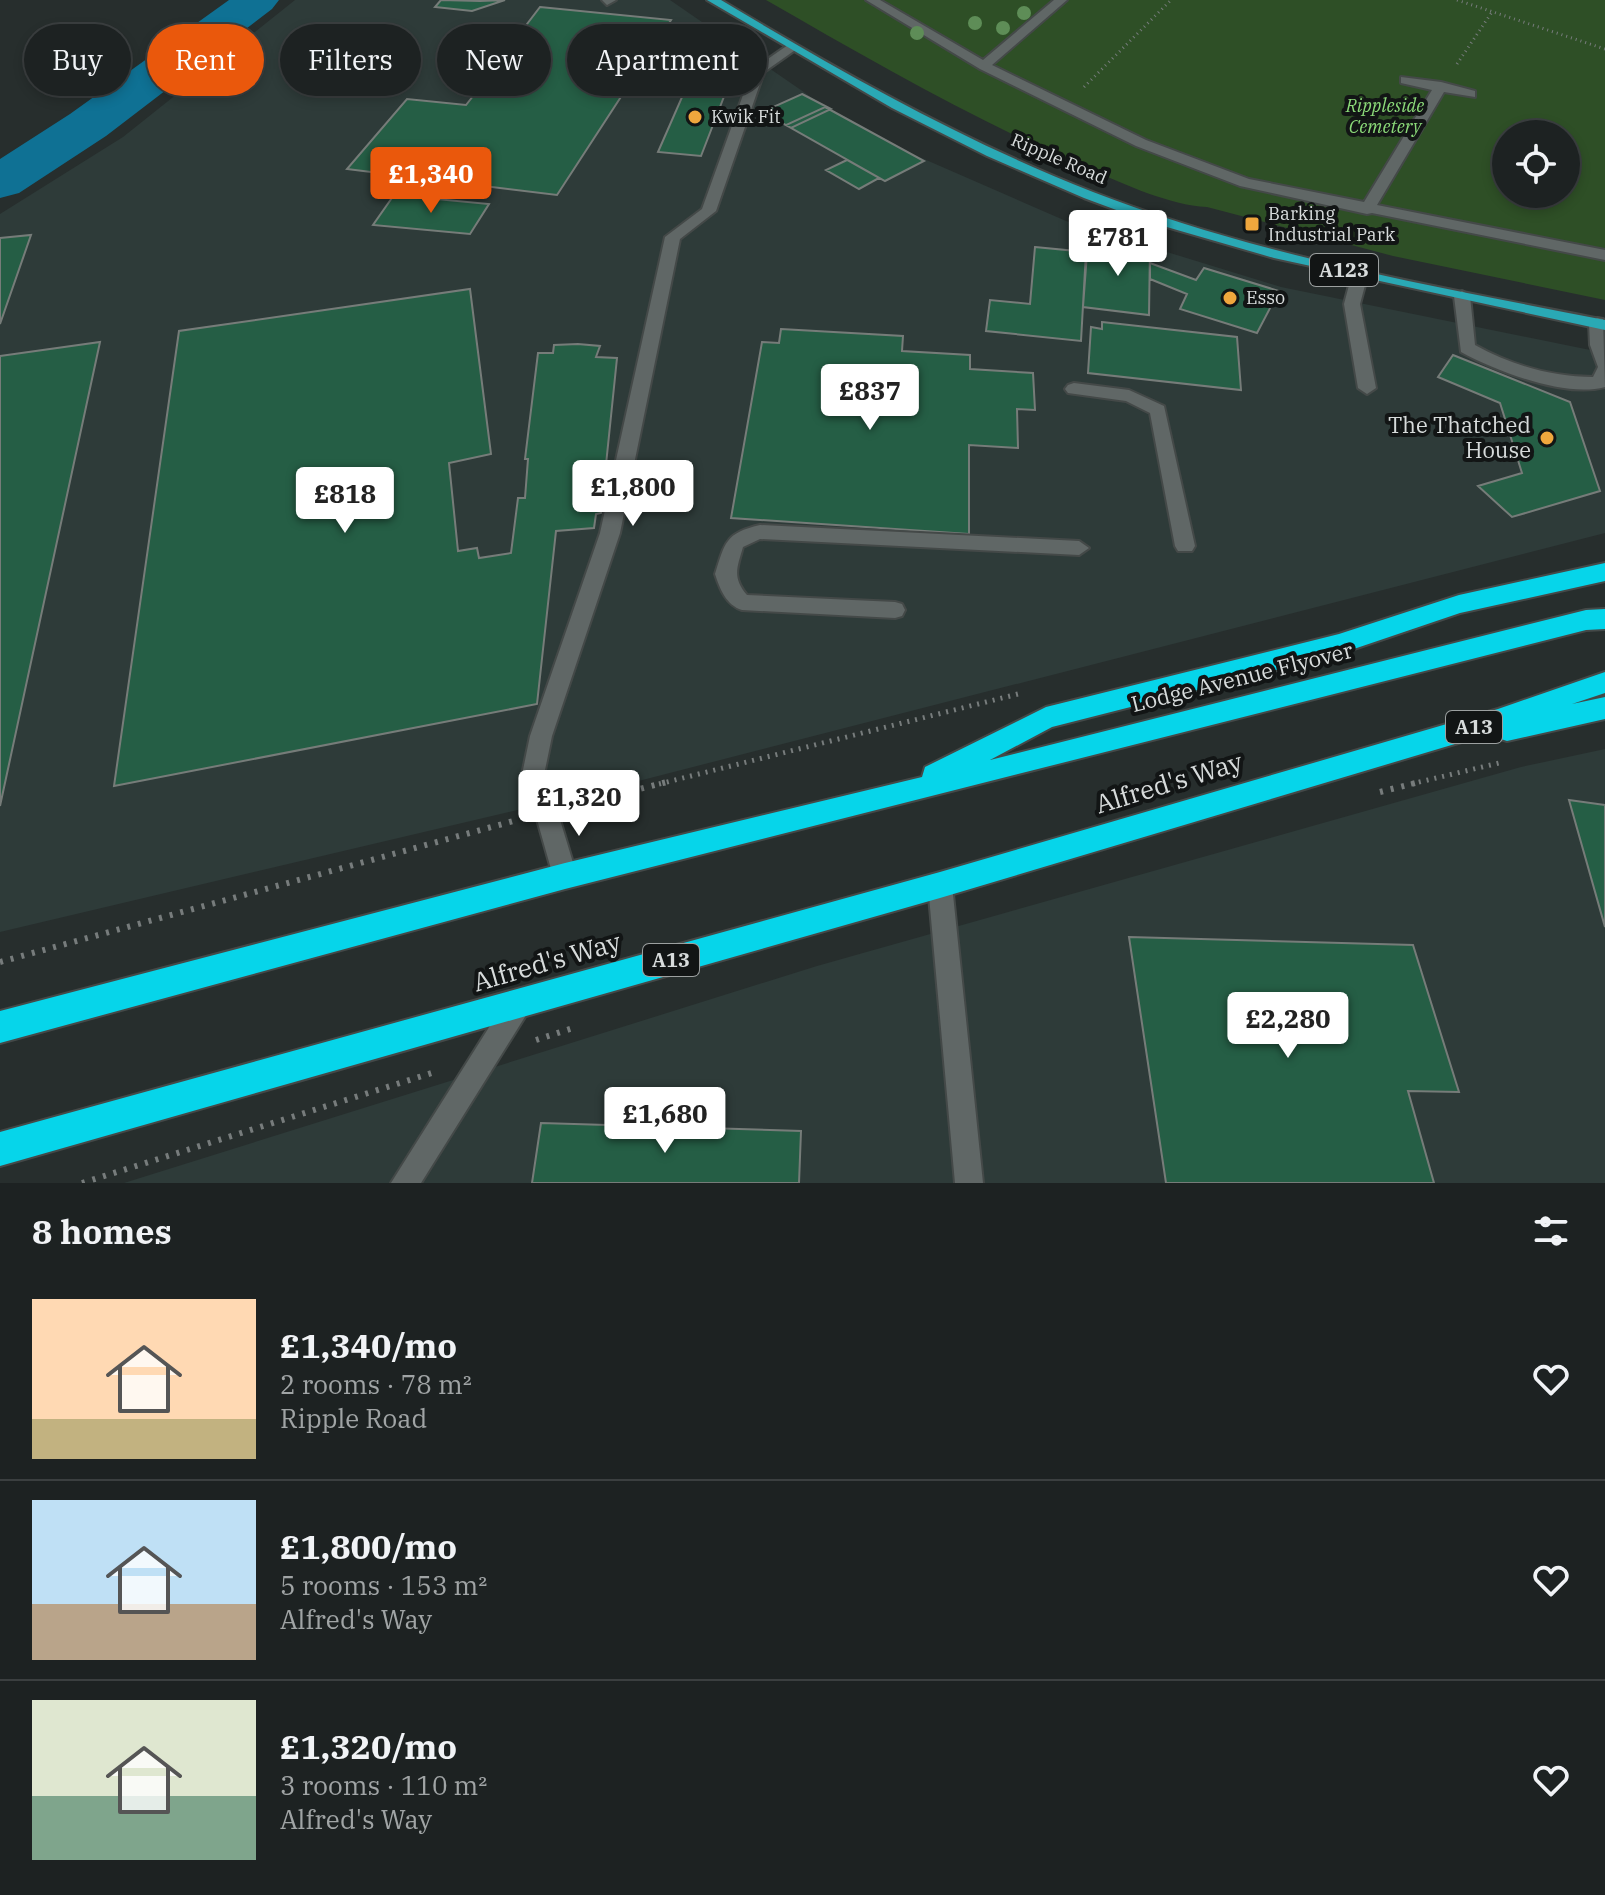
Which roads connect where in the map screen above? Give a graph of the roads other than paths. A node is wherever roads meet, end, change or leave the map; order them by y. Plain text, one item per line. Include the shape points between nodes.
1 (713, 0) edge
2 (872, 0) edge
3 (1061, 0) edge
4 (792, 48) junction
5 (984, 66) junction
6 (1406, 80) dead end
7 (1441, 86) junction
8 (1470, 94) dead end
9 (1367, 210) junction
10 (1605, 255) edge
11 (1360, 274) junction
12 (1462, 296) junction
13 (1601, 324) edge
14 (1604, 378) edge
15 (1367, 388) dead end
16 (1074, 389) dead end
17 (1185, 546) dead end
18 (1079, 548) dead end
19 (1605, 572) edge
20 (895, 610) dead end
21 (1605, 619) edge
22 (1605, 682) edge
23 (1605, 708) edge
24 (1341, 765) junction
25 (893, 796) junction
26 (565, 876) junction
27 (940, 885) junction
28 (519, 1003) junction
29 (0, 1027) edge
30 (0, 1149) edge
31 (405, 1183) edge
32 (969, 1183) edge

1 - 4 main road, Ripple Road / A123
2 - 5 street
3 - 5 street
4 - 11 main road, Ripple Road / A123 via 979,147 1088,194 1239,244
4 - 26 street via 758,70 709,211 673,237 610,533 534,770
5 - 9 street via 1141,143 1245,183
6 - 7 street
7 - 8 street
7 - 9 street
9 - 10 street
11 - 12 main road, Ripple Road / A123
11 - 15 street via 1352,304
12 - 13 main road, Ripple Road / A123
12 - 14 street via 1467,348 1485,359 1580,384
13 - 14 street via 1598,345
16 - 17 street via 1124,394 1158,410
18 - 20 street via 760,532 735,543 725,574 742,602
19 - 25 highway via 1459,604 1339,644 1046,718
21 - 25 highway, Lodge Avenue Flyover
22 - 24 highway, A13 via 1499,720
23 - 24 highway, A13
24 - 27 highway, Alfred's Way / A13
25 - 26 highway
26 - 29 highway
27 - 28 highway, Alfred's Way / A13
27 - 32 street
28 - 30 highway, Alfred's Way / A13
28 - 31 street

